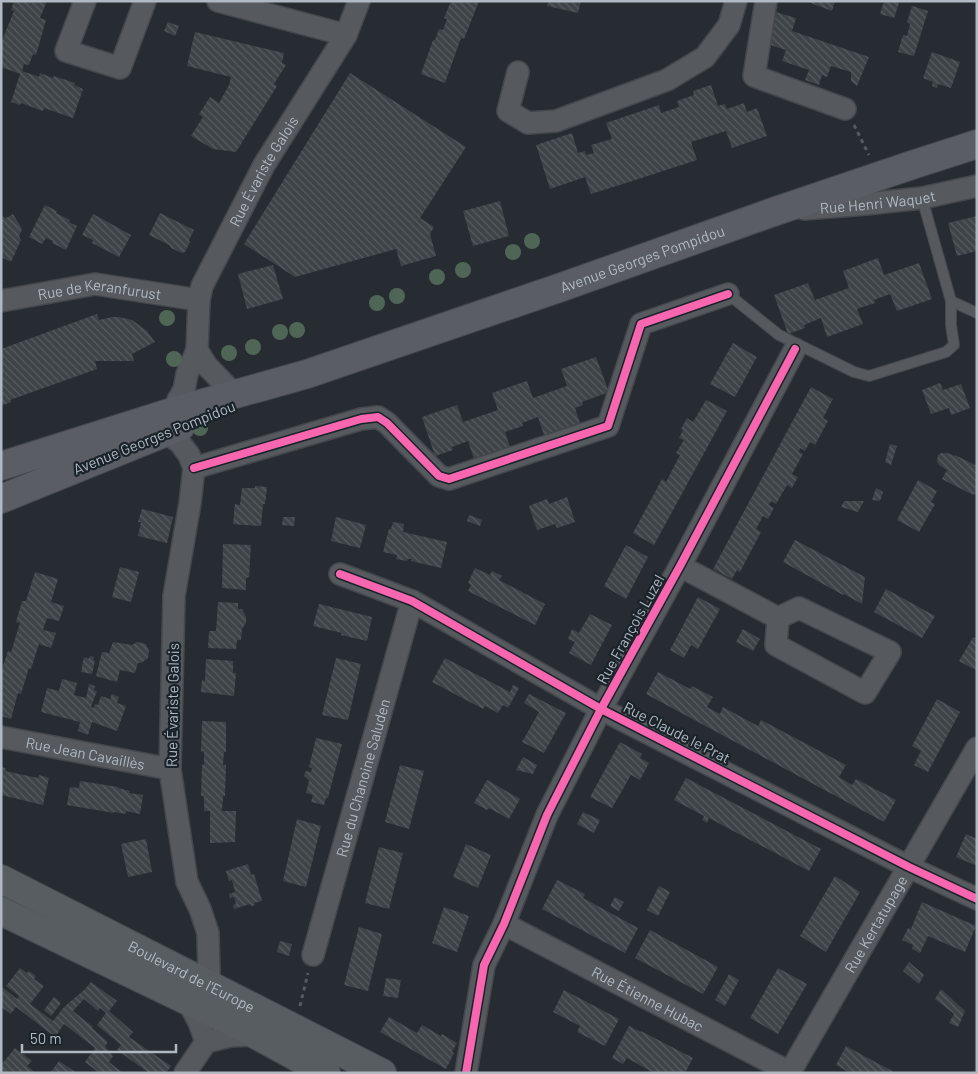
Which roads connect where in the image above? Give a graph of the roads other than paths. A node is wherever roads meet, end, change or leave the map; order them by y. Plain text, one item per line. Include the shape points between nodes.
1 (85, 1) edge
2 (145, 1) edge
3 (218, 1) edge
4 (359, 1) edge
5 (736, 1) edge
6 (766, 1) edge
7 (346, 35) junction
8 (518, 72) dead end
9 (845, 109) road end
10 (977, 144) edge
11 (977, 186) edge
12 (922, 198) junction
13 (776, 211) junction
14 (728, 294) joint
15 (199, 300) junction
16 (1, 301) edge
17 (951, 301) junction
18 (977, 313) edge
19 (795, 349) dead end
20 (198, 350) junction
21 (307, 374) junction
22 (235, 395) junction
23 (170, 422) junction
24 (1, 466) edge
25 (194, 468) junction
26 (1, 499) edge
27 (680, 566) junction
28 (340, 574) dead end
29 (412, 601) junction
30 (778, 618) junction
31 (601, 709) junction
32 (1, 737) edge
33 (977, 748) edge
34 (170, 769) junction
35 (909, 867) junction
36 (1, 879) edge
37 (977, 899) edge
38 (1, 911) edge
39 (504, 924) junction
40 (312, 955) road end
41 (200, 981) junction
42 (257, 1035) junction
43 (206, 1042) junction
44 (791, 1072) edge
45 (185, 1073) edge
46 (326, 1073) edge
47 (382, 1073) edge
48 (466, 1073) edge

1 - 2 street via 66,51 120,68
3 - 7 street
4 - 7 street, Rue Évariste Galois
5 - 8 street via 729,25 705,57 667,80 556,121 528,123 508,110
6 - 9 street via 754,76
7 - 15 street, Rue Évariste Galois via 264,165 202,286
10 - 13 main road, Avenue Georges Pompidou
11 - 12 street, Rue Henri Waquet
12 - 13 street, Rue Henri Waquet
12 - 17 lane
13 - 21 main road, Avenue Georges Pompidou
14 - 17 lane via 779,335 854,372 869,376 946,352 954,345
14 - 25 street via 641,324 608,426 449,479 439,476 378,417 361,418
15 - 16 street, Rue de Keranfurust via 95,284
15 - 20 street, Rue Évariste Galois
17 - 18 lane
19 - 27 street, Rue François Luzel
20 - 22 street via 207,366
20 - 23 street, Rue Évariste Galois
21 - 22 main road, Avenue Georges Pompidou
21 - 23 main road, Avenue Georges Pompidou
22 - 23 main road, Avenue Georges Pompidou
23 - 24 main road, Avenue Georges Pompidou
23 - 25 street
23 - 26 main road, Avenue Georges Pompidou
25 - 34 street, Rue Évariste Galois via 174,596
27 - 30 street
27 - 31 street, Rue François Luzel
28 - 29 street, Rue Claude le Prat
29 - 31 street, Rue Claude le Prat
29 - 40 street, Rue du Chanoine Saluden
30 - 30 street via 776,645 865,693 890,652 799,608
31 - 35 street, Rue Claude le Prat
31 - 39 street, Rue François Luzel via 547,815
32 - 34 street, Rue Jean Cavaillès
33 - 35 street, Rue Kertatupage
34 - 41 street, Rue Évariste Galois via 187,882 208,933
35 - 37 street, Rue Claude le Prat
35 - 44 street, Rue Kertatupage
36 - 41 main road, Boulevard de l'Europe
38 - 41 main road, Boulevard de l'Europe
39 - 44 street, Rue Étienne Hubac
39 - 48 street, Rue François Luzel via 484,965
41 - 42 main road, Boulevard de l'Europe
41 - 43 street, Rue Évariste Galois via 199,1022
41 - 47 main road, Boulevard de l'Europe
42 - 43 street via 230,1036
42 - 46 main road, Boulevard de l'Europe
43 - 45 street

